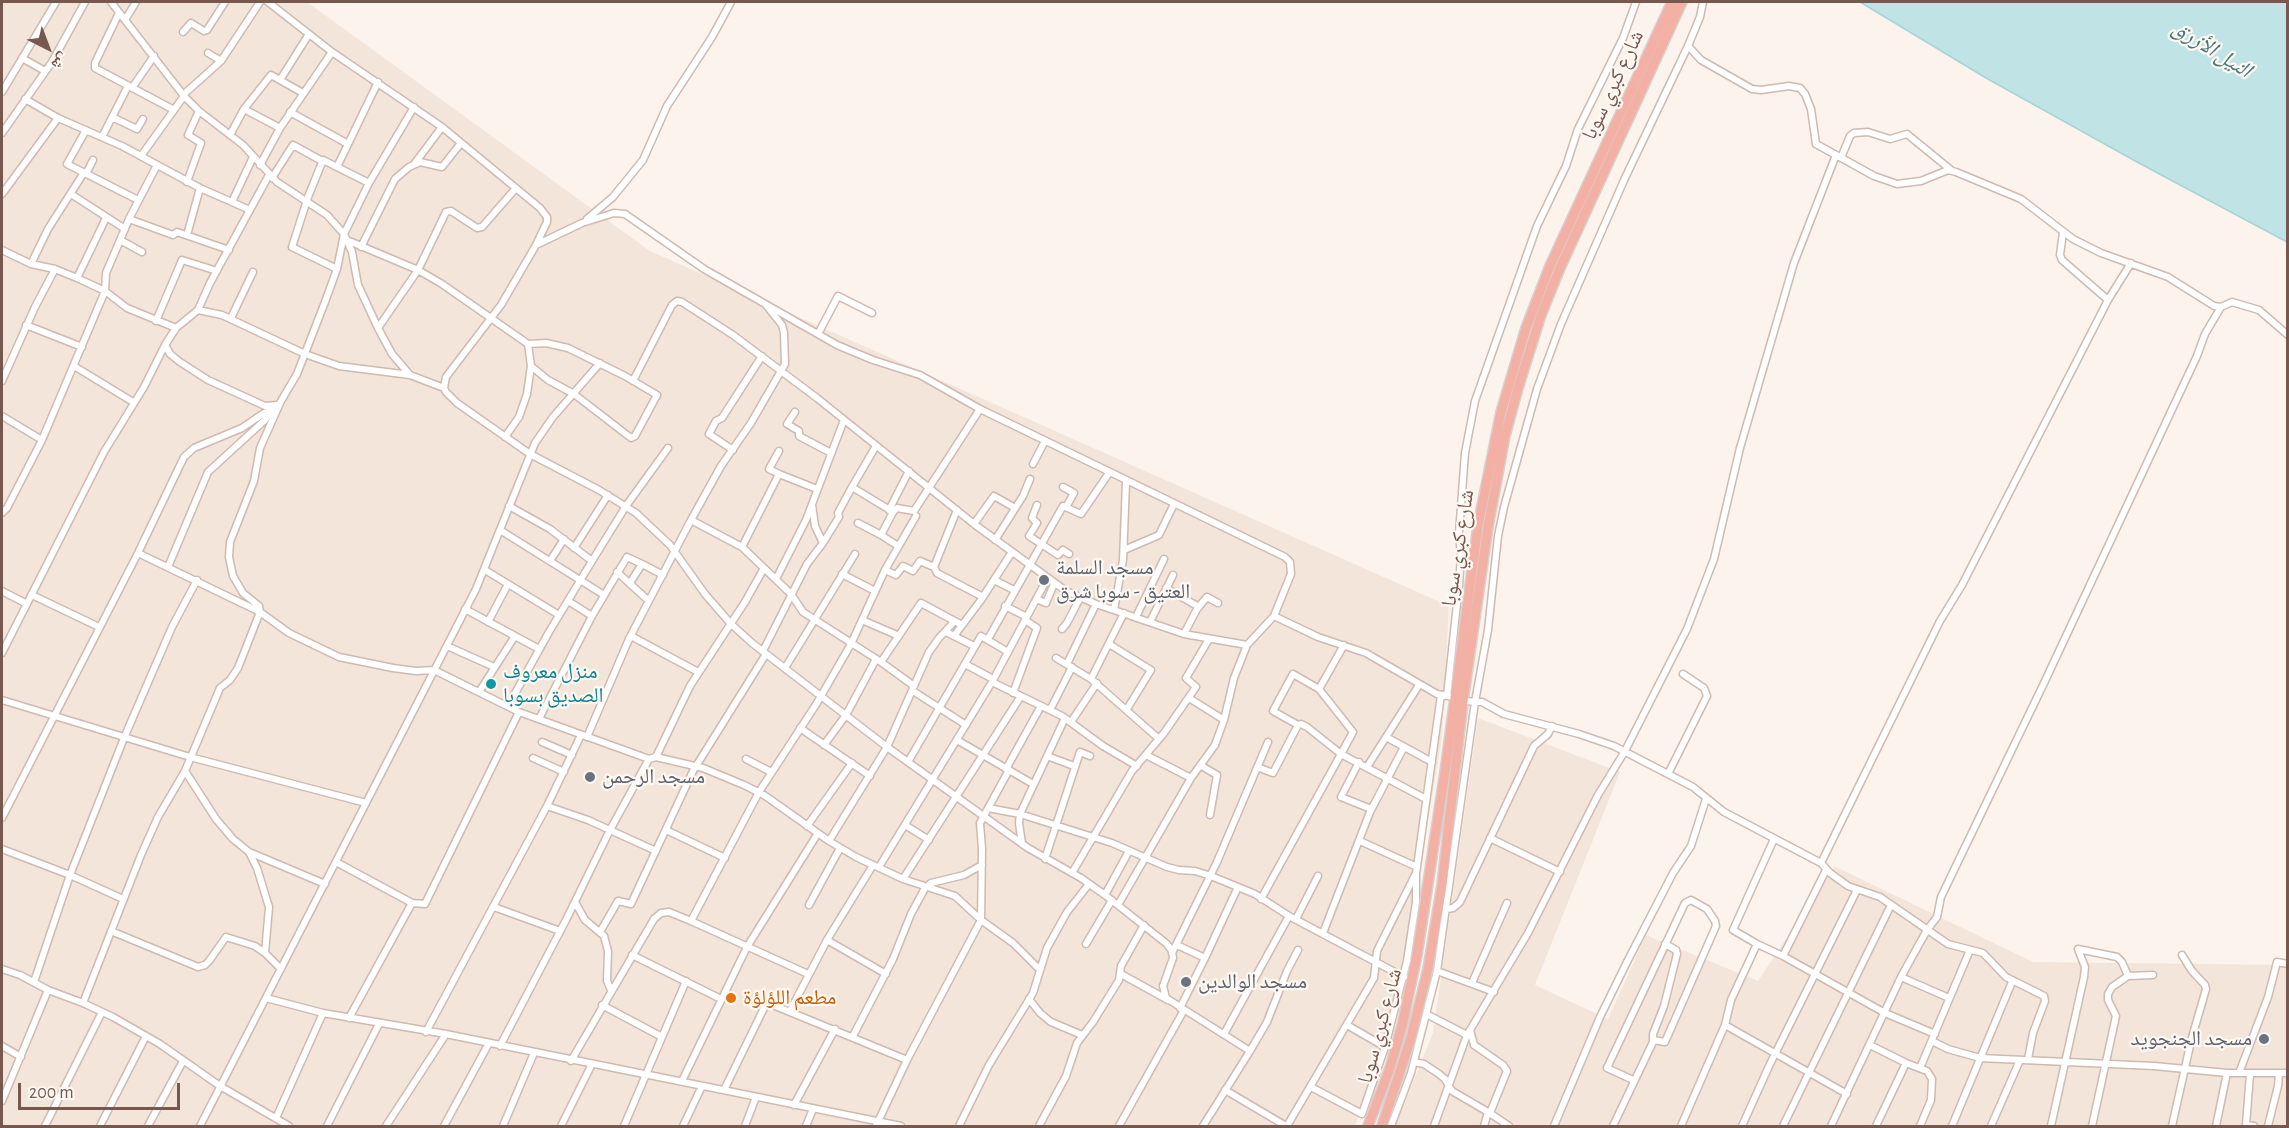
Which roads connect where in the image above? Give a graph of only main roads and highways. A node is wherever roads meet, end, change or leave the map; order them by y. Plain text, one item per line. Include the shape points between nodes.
1 (1672, 2) edge
2 (1682, 2) edge
3 (1451, 697) junction
4 (1396, 1048) junction
5 (1407, 1051) junction
6 (1368, 1126) edge
7 (1382, 1126) edge

1 - 3 highway, شارع كبري سوبا via 1564,234 1516,358 1488,471
2 - 3 highway, شارع كبري سوبا via 1572,239 1530,349 1505,436
3 - 4 highway, شارع كبري سوبا via 1416,955
3 - 5 highway, شارع كبري سوبا via 1438,909 1422,997
4 - 5 highway
4 - 6 highway, شارع كبري سوبا
5 - 7 highway, شارع كبري سوبا

